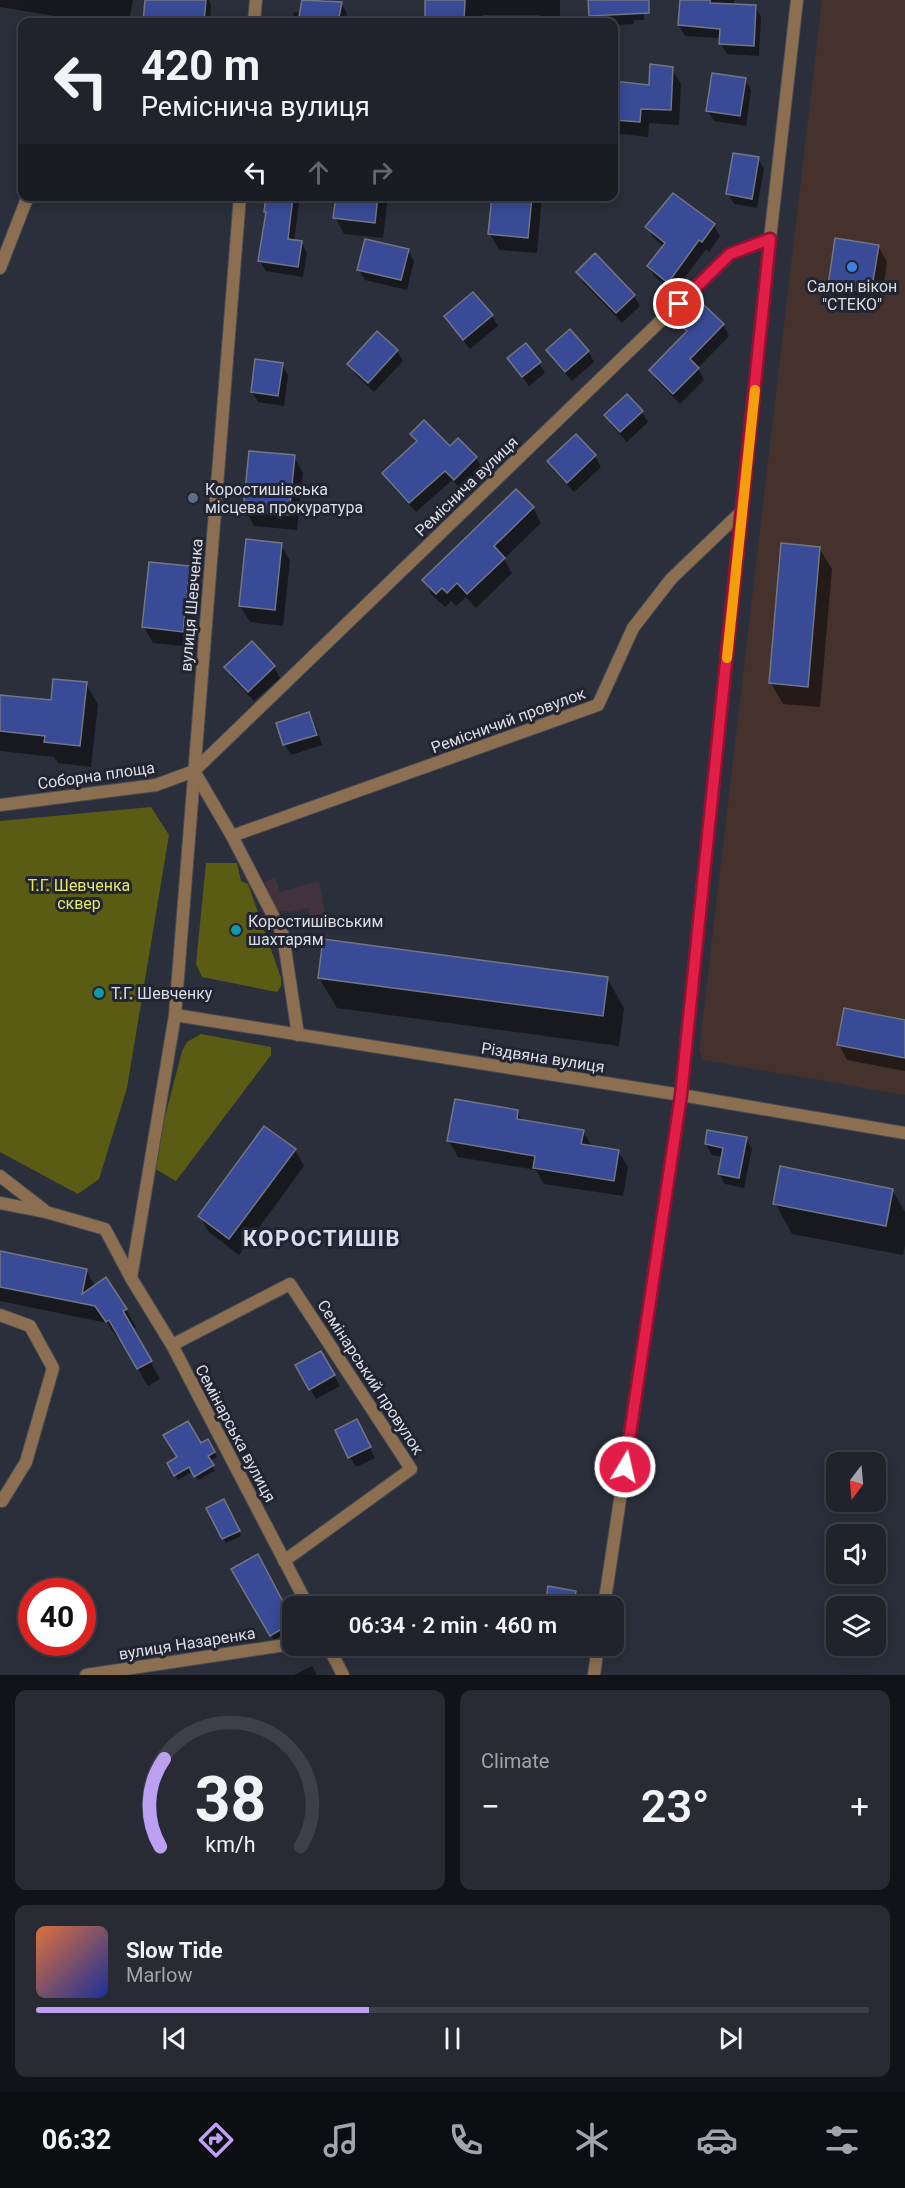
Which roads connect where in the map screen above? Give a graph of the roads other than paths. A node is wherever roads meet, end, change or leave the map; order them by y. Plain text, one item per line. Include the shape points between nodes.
1 (256, 0) edge
2 (797, 0) edge
3 (254, 18) edge
4 (26, 201) edge
5 (240, 201) edge
6 (770, 239) junction
7 (0, 268) edge
8 (742, 511) junction
9 (194, 771) junction
10 (0, 805) edge
11 (232, 836) junction
12 (175, 1015) junction
13 (298, 1035) junction
14 (681, 1095) junction
15 (905, 1133) edge
16 (0, 1176) edge
17 (0, 1203) edge
18 (46, 1212) junction
19 (131, 1278) junction
20 (0, 1315) edge
21 (172, 1345) junction
22 (0, 1500) edge
23 (284, 1561) junction
24 (303, 1596) edge
25 (606, 1596) edge
26 (282, 1646) edge
27 (334, 1656) edge
28 (597, 1656) edge
29 (86, 1675) edge
30 (344, 1675) edge
31 (594, 1675) edge

1 - 3 street
2 - 6 street
4 - 7 street
5 - 9 street, вулиця Шевченка
6 - 8 street
6 - 9 street, Реміснича вулиця via 730,254
8 - 11 street, Ремісничий провулок via 671,579 633,628 598,705
8 - 14 street
9 - 10 street, Соборна площа via 156,785
9 - 11 street
9 - 12 street, вулиця Шевченка
11 - 13 street via 283,935
12 - 13 street, Різдвяна вулиця
12 - 19 street, вулиця Шевченка
13 - 14 street, Різдвяна вулиця
14 - 15 street, Різдвяна вулиця
14 - 25 street
16 - 18 street
17 - 18 street, Семінарська вулиця
18 - 19 street, Семінарська вулиця via 105,1229
19 - 21 street, Семінарська вулиця
20 - 22 street via 30,1326 53,1368 26,1462
21 - 23 street, Семінарська вулиця
21 - 23 street, Семінарський провулок via 290,1284 411,1469
23 - 24 street, Семінарська вулиця
26 - 29 street, вулиця Назаренка
27 - 30 street
28 - 31 street

